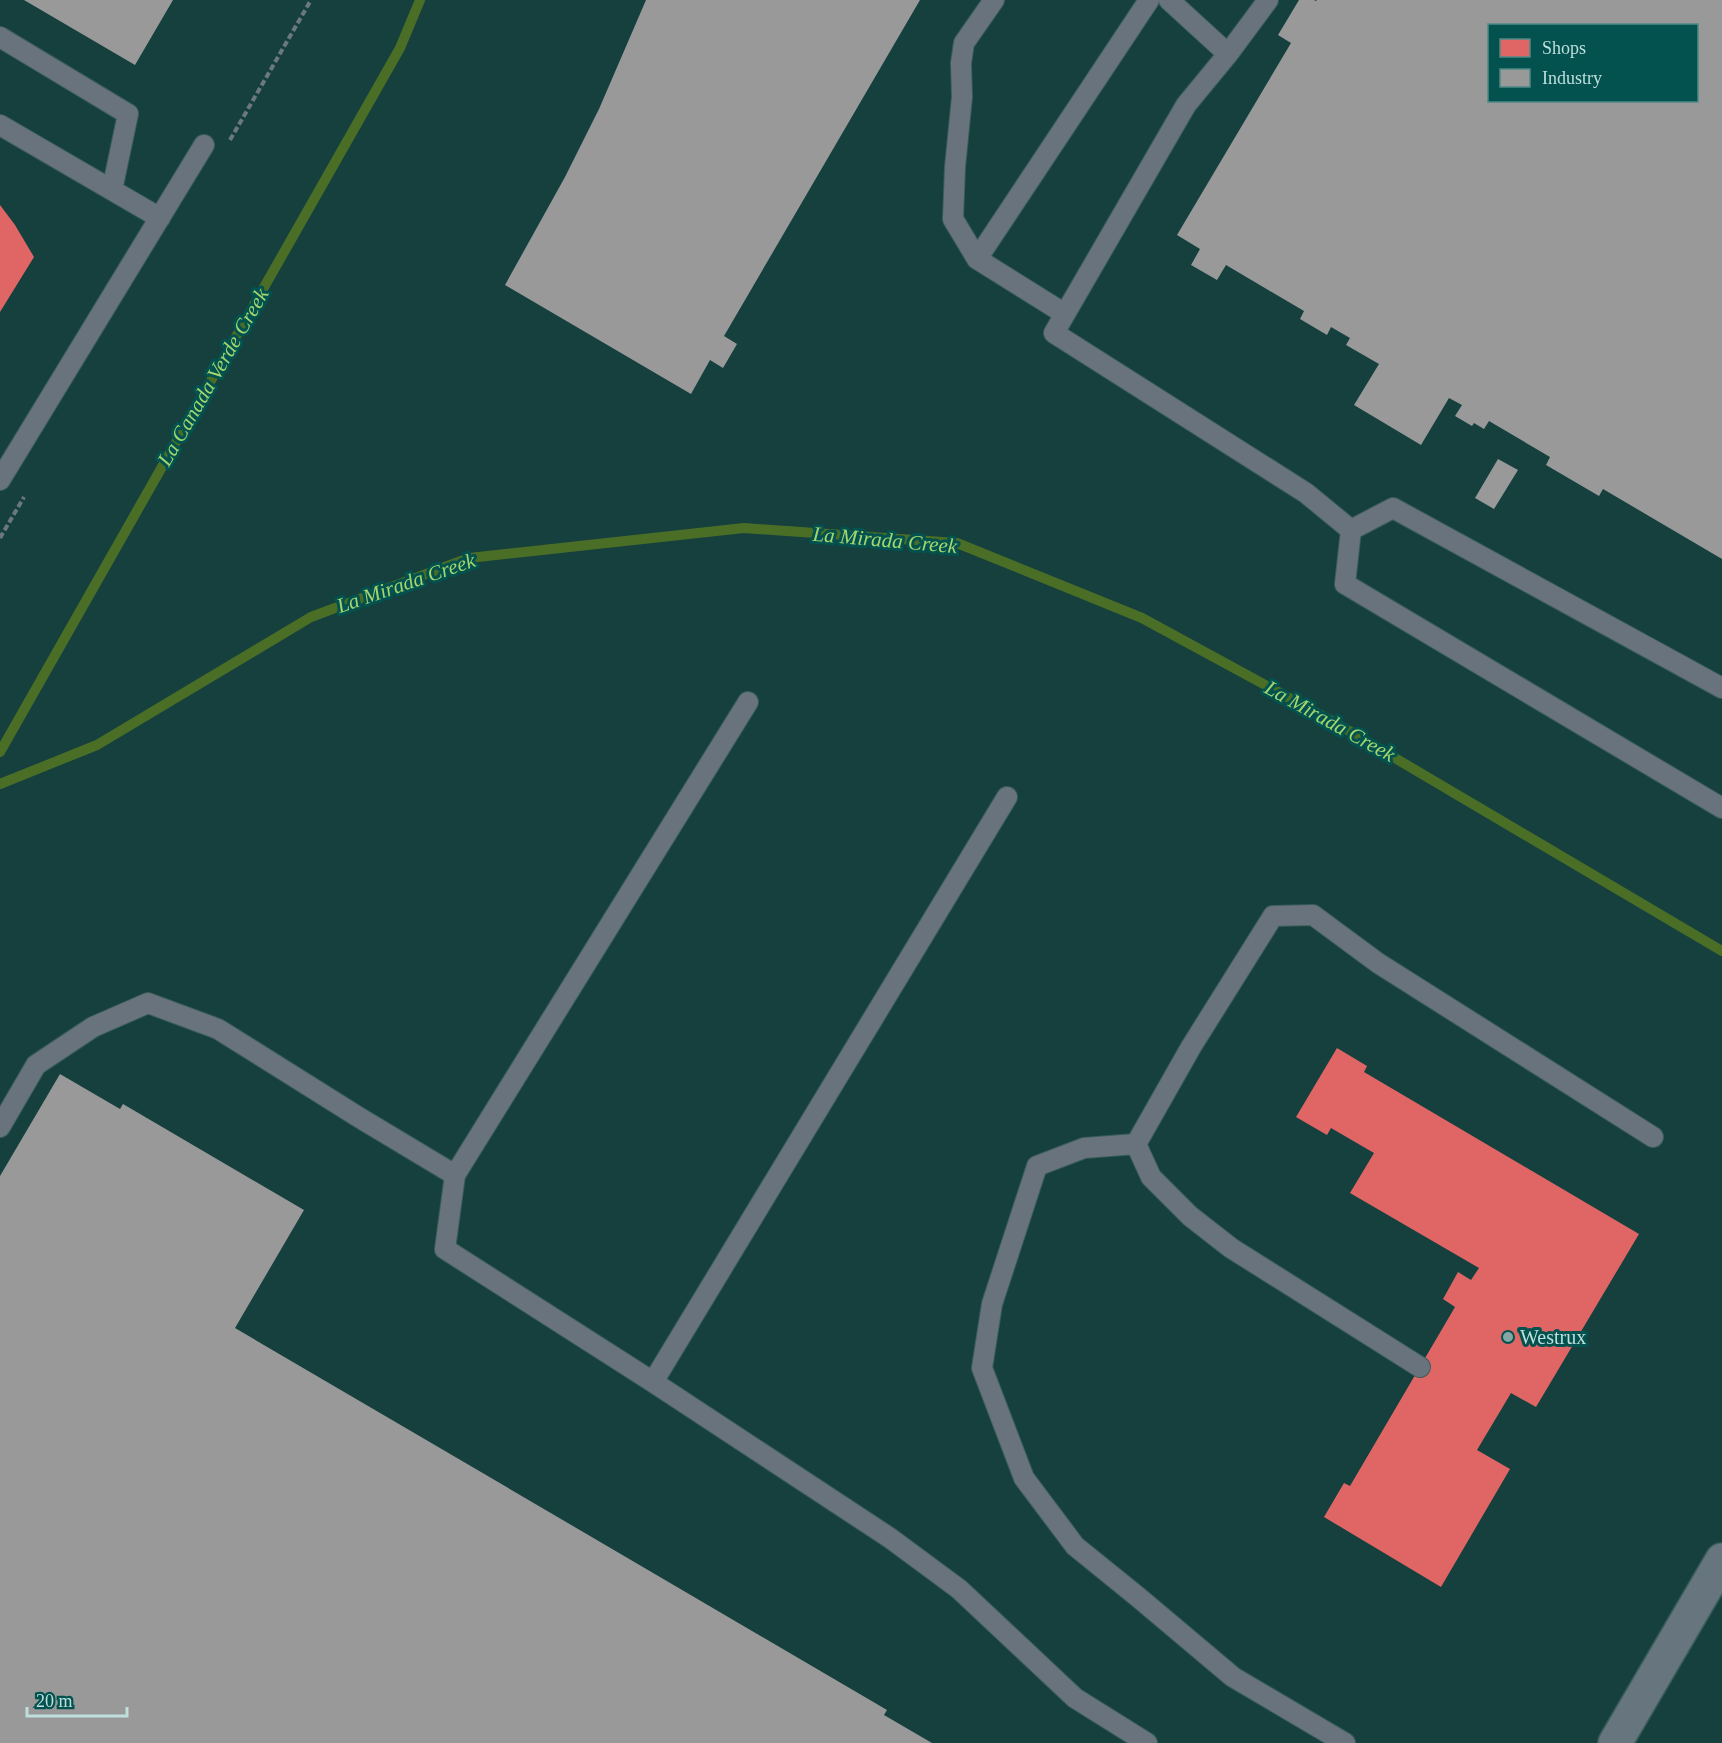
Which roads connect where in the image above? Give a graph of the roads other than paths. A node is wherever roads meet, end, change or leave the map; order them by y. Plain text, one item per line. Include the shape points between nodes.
1 (994, 0) edge
2 (1149, 0) edge
3 (1169, 0) edge
4 (1268, 0) edge
5 (0, 37) edge
6 (1228, 54) junction
7 (0, 125) edge
8 (204, 145) dead end
9 (112, 190) junction
10 (160, 218) junction
11 (977, 259) junction
12 (1065, 314) junction
13 (0, 480) edge
14 (1351, 530) junction
15 (1722, 688) edge
16 (748, 702) dead end
17 (1007, 797) dead end
18 (1722, 808) edge
19 (0, 1127) edge
20 (1653, 1137) dead end
21 (1136, 1144) junction
22 (455, 1175) junction
23 (1420, 1366) dead end
24 (653, 1382) junction
25 (1722, 1560) edge
26 (1147, 1743) edge
27 (1345, 1743) edge
28 (1615, 1743) edge

1 - 11 lane via 964,44 961,63 953,219
2 - 11 lane
3 - 6 lane
4 - 6 lane
5 - 9 lane via 128,114
6 - 12 lane via 1186,105
7 - 9 lane
8 - 10 lane
9 - 10 lane
10 - 13 lane
11 - 12 lane
12 - 14 lane via 1054,333 1306,493
14 - 15 lane via 1393,508
14 - 18 lane via 1345,584
16 - 22 lane
17 - 24 lane
19 - 22 lane via 36,1065 93,1027 148,1003 218,1029
20 - 21 lane via 1378,963 1313,915 1273,916
21 - 23 lane via 1151,1178 1190,1216 1231,1248
21 - 27 lane via 1084,1148 1037,1166 992,1304 982,1368 1024,1478 1075,1546 1233,1677
22 - 24 lane via 445,1249
24 - 26 lane via 890,1538 951,1583 1076,1698
25 - 28 main road

